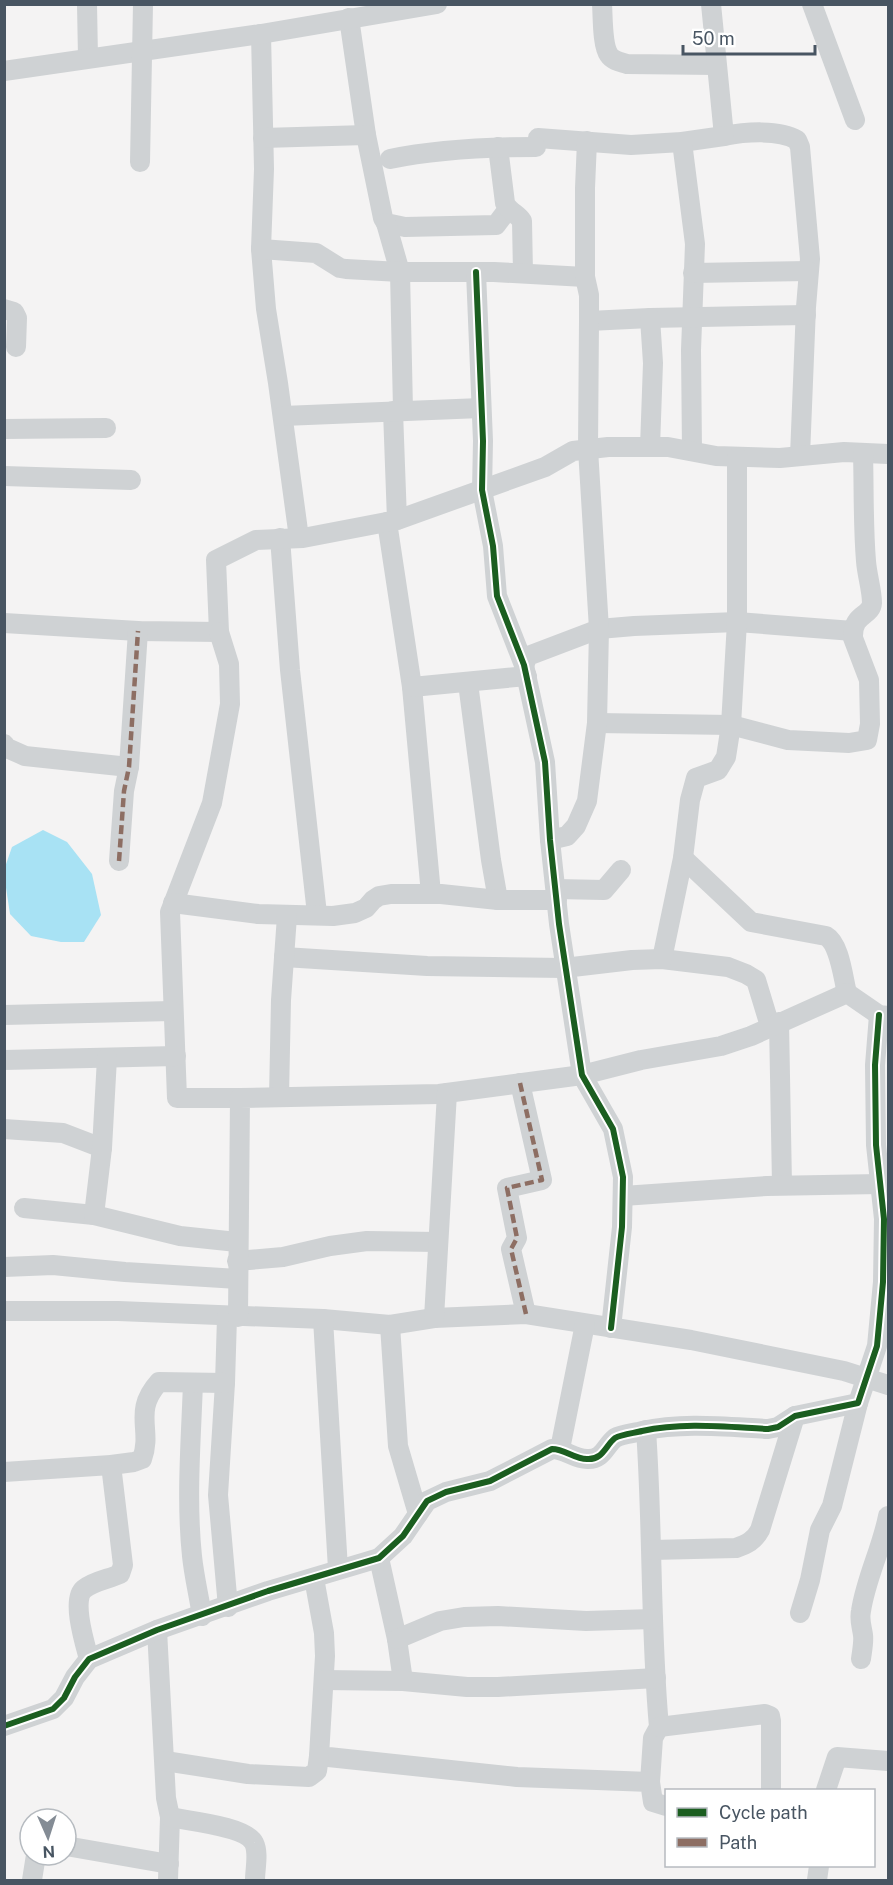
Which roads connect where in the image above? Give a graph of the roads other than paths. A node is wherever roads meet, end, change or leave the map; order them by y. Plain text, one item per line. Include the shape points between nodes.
1 (87, 4) edge
2 (143, 4) edge
3 (437, 4) edge
4 (602, 4) edge
5 (711, 4) edge
6 (812, 4) edge
7 (348, 18) junction
8 (261, 34) junction
9 (142, 52) junction
10 (88, 58) junction
11 (716, 65) junction
12 (4, 71) edge
13 (855, 120) dead end
14 (366, 135) junction
15 (724, 136) junction
16 (263, 138) junction
17 (586, 141) junction
18 (682, 141) junction
19 (498, 147) junction
20 (390, 159) dead end
21 (140, 162) dead end
22 (508, 209) junction
23 (386, 223) junction
24 (261, 249) junction
25 (808, 271) junction
26 (400, 272) junction
27 (477, 272) junction
28 (523, 273) junction
29 (693, 273) junction
30 (585, 277) junction
31 (4, 309) edge
32 (806, 315) junction
33 (650, 318) junction
34 (692, 318) junction
35 (589, 321) junction
36 (16, 347) dead end
37 (481, 408) junction
38 (398, 410) junction
39 (283, 416) junction
40 (106, 428) dead end
41 (4, 429) edge
42 (650, 447) junction
43 (588, 449) junction
44 (692, 451) junction
45 (862, 453) junction
46 (888, 453) edge
47 (800, 456) junction
48 (737, 457) junction
49 (4, 476) edge
50 (130, 480) dead end
51 (482, 490) junction
52 (392, 521) junction
53 (289, 538) junction
54 (737, 622) junction
55 (4, 623) edge
56 (599, 629) junction
57 (138, 631) junction
58 (853, 631) junction
59 (219, 632) junction
60 (525, 670) junction
61 (468, 683) junction
62 (412, 687) junction
63 (597, 723) junction
64 (731, 725) junction
65 (4, 744) edge
66 (129, 767) junction
67 (550, 840) junction
68 (682, 858) junction
69 (118, 861) dead end
70 (621, 870) dead end
71 (431, 894) junction
72 (556, 894) junction
73 (498, 900) junction
74 (173, 903) junction
75 (317, 914) junction
76 (287, 916) junction
77 (284, 957) junction
78 (662, 960) junction
79 (564, 968) junction
80 (847, 993) junction
81 (172, 1011) junction
82 (4, 1015) edge
83 (884, 1015) edge
84 (775, 1024) junction
85 (176, 1056) junction
86 (107, 1058) junction
87 (4, 1060) edge
88 (582, 1075) junction
89 (520, 1083) junction
90 (447, 1092) junction
91 (279, 1097) junction
92 (240, 1098) junction
93 (4, 1129) edge
94 (102, 1148) junction
95 (880, 1184) junction
96 (782, 1185) junction
97 (623, 1196) junction
98 (24, 1208) dead end
99 (94, 1215) junction
100 (438, 1242) junction
101 (237, 1261) junction
102 (4, 1267) edge
103 (886, 1271) edge
104 (4, 1311) edge
105 (526, 1314) junction
106 (232, 1317) junction
107 (434, 1318) junction
108 (322, 1319) junction
109 (585, 1323) junction
110 (390, 1325) junction
111 (611, 1328) junction
112 (883, 1347) edge
113 (866, 1378) junction
114 (193, 1383) junction
115 (225, 1383) junction
116 (888, 1385) edge
117 (858, 1403) junction
118 (795, 1416) junction
119 (646, 1430) junction
120 (560, 1449) junction
121 (111, 1465) junction
122 (4, 1472) edge
123 (418, 1514) junction
124 (888, 1516) edge
125 (652, 1550) junction
126 (379, 1558) junction
127 (338, 1569) junction
128 (315, 1578) junction
129 (228, 1607) junction
130 (800, 1613) dead end
131 (202, 1616) junction
132 (652, 1619) junction
133 (157, 1630) junction
134 (397, 1639) junction
135 (88, 1659) junction
136 (861, 1659) dead end
137 (656, 1678) junction
138 (324, 1680) junction
139 (404, 1681) junction
140 (4, 1726) edge
141 (659, 1727) junction
142 (319, 1756) junction
143 (165, 1761) junction
144 (888, 1761) edge
145 (650, 1782) junction
146 (771, 1789) edge
147 (827, 1789) edge
148 (665, 1806) edge
149 (170, 1817) junction
150 (78, 1849) edge
151 (169, 1872) edge
152 (255, 1881) edge

1 - 10 street
2 - 9 street
3 - 7 street
4 - 11 street via 607,48 616,61
5 - 11 street
6 - 13 street
7 - 8 street
7 - 14 street
8 - 9 street
8 - 16 street
9 - 10 street
9 - 21 street
10 - 12 street
11 - 15 street
14 - 16 street
14 - 23 street
15 - 18 street
15 - 25 street via 781,134 797,140
16 - 24 street
17 - 18 street
17 - 19 street
17 - 30 street
18 - 29 street via 695,243
19 - 20 street
19 - 22 street
22 - 23 street via 496,225 405,227
22 - 28 street via 522,221
23 - 26 street
24 - 26 street via 316,253 340,268
24 - 39 street
25 - 29 street
25 - 32 street
26 - 27 street
26 - 38 street
27 - 28 street
27 - 37 street
28 - 30 street
29 - 34 street
30 - 35 street
31 - 36 street via 14,312 17,318
32 - 34 street
32 - 47 street
33 - 34 street
33 - 35 street
33 - 42 street
34 - 44 street
35 - 43 street
37 - 38 street
37 - 51 street
38 - 39 street
38 - 52 street
39 - 53 street
40 - 41 street
42 - 43 street
42 - 44 street
43 - 51 street via 573,451 545,467
43 - 56 street
44 - 48 street
45 - 46 street
45 - 47 street
45 - 58 street via 866,560 872,602
47 - 48 street
48 - 54 street
49 - 50 street
51 - 52 street
51 - 60 street via 497,596
52 - 53 street
52 - 62 street
53 - 59 street via 256,540 216,560
53 - 75 street via 290,670
54 - 56 street
54 - 58 street
54 - 64 street
55 - 57 street
56 - 60 street via 528,656
56 - 63 street
57 - 59 street
57 - 66 street
58 - 64 street via 869,680 867,740 788,740
59 - 74 street via 229,664 230,704 212,803
60 - 61 street
60 - 67 street via 545,762
61 - 62 street
61 - 73 street
62 - 71 street
63 - 64 street
63 - 67 street via 587,801 572,831
64 - 68 street via 726,757 718,770 696,778
65 - 66 street via 25,756
66 - 69 street
67 - 72 street
68 - 78 street
68 - 80 street via 751,922 832,939
70 - 72 street via 604,890
71 - 73 street
71 - 75 street via 379,896 355,913
72 - 73 street
72 - 79 street
74 - 76 street
74 - 81 street
75 - 76 street
76 - 77 street
77 - 79 street via 427,966
77 - 91 street
78 - 79 street
78 - 84 street via 728,967 751,977 756,980
79 - 88 street
80 - 83 street
80 - 84 street
81 - 82 street
81 - 85 street
83 - 95 street via 875,1065
84 - 88 street via 721,1046
84 - 96 street
85 - 86 street
85 - 92 street via 177,1098
86 - 87 street
86 - 94 street
88 - 89 street
88 - 97 street via 614,1129 621,1156
89 - 90 street
89 - 105 street via 542,1180 507,1188 517,1238 511,1249
90 - 91 street
90 - 100 street
91 - 92 street
92 - 101 street
93 - 94 street via 63,1133
94 - 99 street
95 - 96 street
95 - 103 street
96 - 97 street
97 - 111 street
98 - 99 street
99 - 101 street via 180,1236
100 - 101 street via 367,1241 283,1257
100 - 107 street
101 - 102 street via 125,1272 53,1265
101 - 106 street
103 - 112 street
104 - 106 street
105 - 107 street
105 - 109 street
106 - 108 street
106 - 115 street
107 - 110 street
108 - 110 street
108 - 127 street
109 - 111 street
109 - 120 street
110 - 123 street via 398,1446
111 - 113 street via 702,1342
112 - 113 street
113 - 116 street
113 - 117 street
114 - 115 street
114 - 121 street via 159,1382 144,1405 142,1459
114 - 131 street via 190,1530
115 - 129 street via 218,1495
117 - 118 street
117 - 130 street
118 - 119 street via 768,1429 698,1426
118 - 125 street via 756,1537 736,1548
119 - 120 street via 616,1438 599,1457 588,1460
119 - 125 street
120 - 123 street via 552,1449 490,1481 446,1492 427,1501
121 - 122 street
121 - 135 street via 123,1565 120,1574 91,1585 78,1596
123 - 126 street via 403,1536
124 - 136 street via 860,1612
125 - 132 street
126 - 127 street
126 - 134 street
127 - 128 street
128 - 129 street
128 - 138 street via 324,1633
129 - 131 street
131 - 133 street
132 - 134 street via 464,1617
132 - 137 street
133 - 135 street
133 - 143 street
134 - 139 street
135 - 140 street via 53,1709
137 - 139 street via 498,1687
137 - 141 street
138 - 139 street
138 - 142 street
141 - 145 street via 653,1738
141 - 146 street via 770,1716
142 - 143 street via 317,1771 309,1777 248,1774
142 - 145 street via 517,1777
143 - 149 street
144 - 147 street via 837,1758
145 - 148 street via 653,1802
149 - 151 street
149 - 152 street via 239,1831 250,1837 255,1845
150 - 151 street

